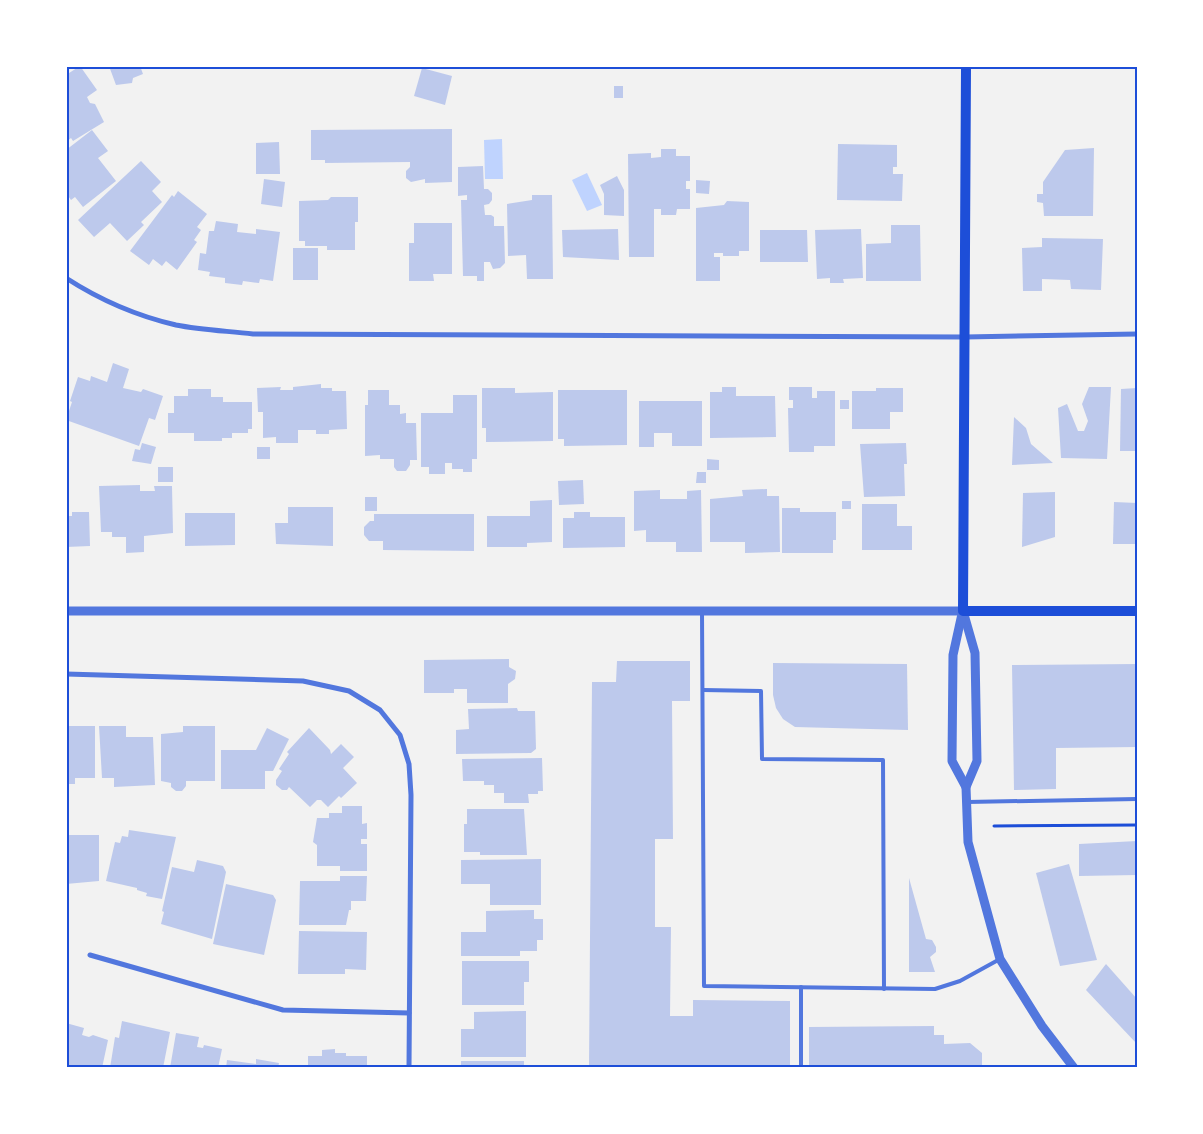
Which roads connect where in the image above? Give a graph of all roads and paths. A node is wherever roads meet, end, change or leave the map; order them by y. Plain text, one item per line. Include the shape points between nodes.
1 (966, 66) edge
2 (66, 278) edge
3 (1137, 334) edge
4 (965, 337) junction
5 (702, 610) junction
6 (66, 611) edge
7 (963, 611) junction
8 (1137, 612) edge
9 (66, 674) edge
10 (703, 690) junction
11 (966, 787) junction
12 (1137, 799) edge
13 (967, 802) junction
14 (1137, 825) edge
15 (994, 826) dead end
16 (90, 955) dead end
17 (1000, 959) junction
18 (801, 987) junction
19 (884, 989) junction
20 (409, 1013) junction
21 (409, 1068) edge
22 (801, 1068) edge
23 (1074, 1068) edge

1 - 4 main road
2 - 4 street via 95,297 140,314 178,325 254,334
3 - 4 street
4 - 7 main road
5 - 6 street
5 - 7 street
5 - 10 lane
7 - 8 main road
7 - 11 street via 975,653 977,761
7 - 11 street via 953,655 952,761
9 - 20 street via 303,681 349,691 380,710 400,735 408,764 411,795
10 - 18 lane via 704,986
10 - 19 lane via 762,691 762,759 883,760
11 - 13 street
12 - 13 lane
13 - 17 street via 968,842
14 - 15 path
16 - 20 street via 283,1010
17 - 19 lane via 960,981 934,989
17 - 23 street via 1042,1026
18 - 19 lane
18 - 22 lane
20 - 21 street

